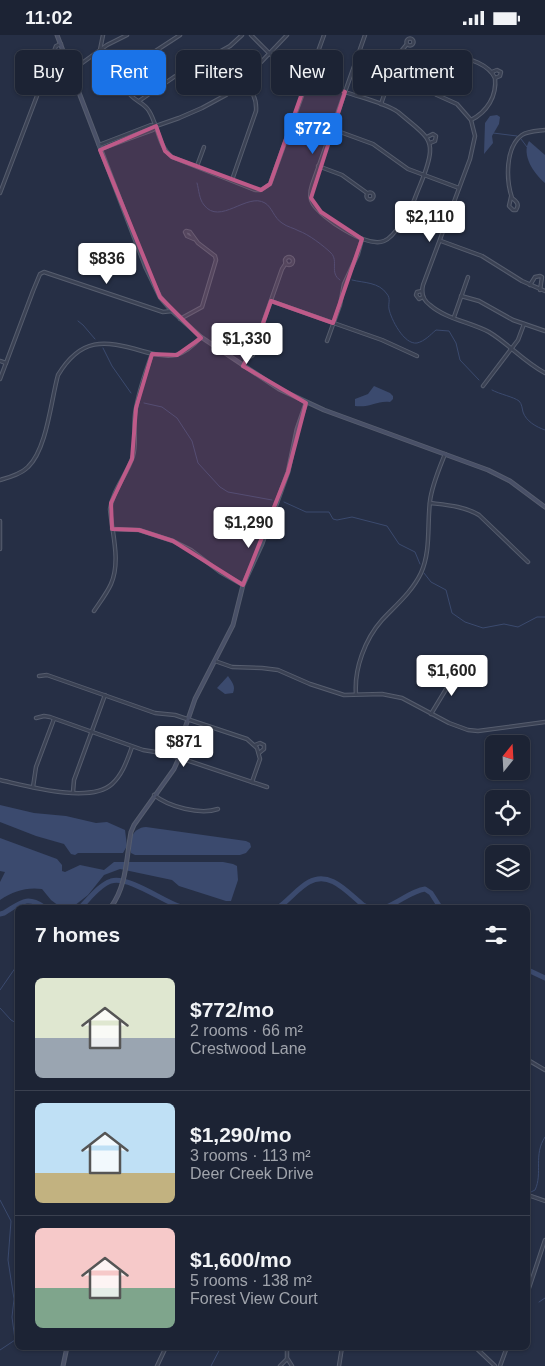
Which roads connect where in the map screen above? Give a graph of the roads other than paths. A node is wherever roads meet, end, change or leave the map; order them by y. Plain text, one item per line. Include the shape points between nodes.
1 (58, 35) edge
2 (103, 35) edge
3 (127, 35) edge
4 (180, 35) edge
5 (242, 35) edge
6 (251, 35) edge
7 (286, 35) edge
8 (324, 35) edge
9 (365, 35) edge
10 (61, 44) junction
11 (407, 44) dead end
12 (63, 50) edge
13 (100, 50) joint
14 (156, 50) edge
15 (318, 50) edge
16 (402, 50) edge
17 (270, 54) junction
18 (472, 62) edge
19 (261, 63) edge
20 (492, 72) junction
21 (495, 78) junction
22 (344, 92) junction
23 (80, 95) edge
24 (130, 95) edge
25 (226, 95) edge
26 (254, 95) edge
27 (301, 95) edge
28 (385, 95) edge
29 (437, 95) edge
30 (139, 101) junction
31 (381, 105) junction
32 (471, 120) junction
33 (156, 126) junction
34 (332, 129) junction
35 (545, 130) edge
36 (427, 137) junction
37 (430, 143) junction
38 (98, 145) junction
39 (204, 147) dead end
40 (100, 150) junction
41 (197, 166) junction
42 (318, 166) junction
43 (423, 175) junction
44 (232, 180) junction
45 (459, 188) junction
46 (0, 193) edge
47 (368, 193) dead end
48 (511, 197) junction
49 (194, 239) dead end
50 (362, 239) junction
51 (441, 241) junction
52 (286, 263) dead end
53 (468, 277) dead end
54 (530, 285) junction
55 (540, 289) junction
56 (422, 291) junction
57 (545, 291) edge
58 (461, 295) junction
59 (423, 297) junction
60 (271, 301) junction
61 (172, 311) junction
62 (454, 317) junction
63 (180, 319) junction
64 (333, 323) junction
65 (524, 324) junction
66 (545, 331) edge
67 (201, 337) junction
68 (327, 341) dead end
69 (511, 349) junction
70 (152, 354) junction
71 (418, 357) dead end
72 (0, 361) edge
73 (6, 363) junction
74 (242, 365) junction
75 (545, 368) edge
76 (544, 372) edge
77 (0, 379) edge
78 (483, 386) dead end
79 (306, 403) junction
80 (445, 454) junction
81 (0, 480) edge
82 (430, 503) junction
83 (545, 507) edge
84 (0, 521) edge
85 (112, 529) junction
86 (0, 549) edge
87 (528, 562) dead end
88 (242, 585) junction
89 (94, 611) dead end
90 (214, 661) junction
91 (457, 671) dead end
92 (39, 675) dead end
93 (356, 694) junction
94 (104, 695) junction
95 (431, 714) junction
96 (36, 718) dead end
97 (54, 719) junction
98 (188, 720) junction
99 (545, 722) edge
100 (91, 733) junction
101 (255, 745) junction
102 (132, 747) junction
103 (259, 753) junction
104 (179, 758) junction
105 (0, 780) edge
106 (252, 782) junction
107 (33, 787) junction
108 (267, 787) dead end
109 (72, 792) junction
110 (154, 795) junction
111 (218, 809) dead end
112 (112, 905) edge
113 (530, 1062) edge
114 (545, 1070) edge
115 (530, 1196) edge
116 (545, 1201) edge
117 (545, 1240) edge
118 (530, 1285) edge
119 (66, 1350) edge
120 (165, 1350) edge
121 (287, 1350) edge
122 (342, 1350) edge
123 (479, 1350) edge
124 (506, 1350) edge
125 (287, 1359) junction
126 (63, 1366) edge
127 (157, 1366) edge
128 (280, 1366) edge
129 (292, 1366) edge
130 (339, 1366) edge
131 (495, 1366) edge
132 (500, 1366) edge

1 - 10 main road
2 - 13 street
3 - 13 street
4 - 14 street
5 - 30 street via 230,47 174,77
6 - 17 street
7 - 17 street
8 - 15 street
9 - 22 street
10 - 12 main road
10 - 46 street via 56,46
11 - 16 street
17 - 19 street
18 - 20 street
20 - 21 street
20 - 21 street via 501,72
21 - 32 street via 489,105
22 - 31 street
22 - 34 street
23 - 38 main road
24 - 30 street
25 - 33 street
26 - 44 street via 256,111
27 - 44 street via 270,184 262,190 255,190
28 - 31 street
29 - 32 street via 457,103
30 - 33 street via 147,107
31 - 36 street via 397,112
32 - 45 street via 475,136
33 - 38 street via 151,125
33 - 40 street
33 - 41 street via 165,151
34 - 42 street
34 - 43 street via 374,143 401,165
35 - 48 street via 528,132 517,140 506,173
36 - 37 street
36 - 37 street via 436,136 436,141
37 - 43 street
38 - 40 main road
39 - 41 street
40 - 61 main road via 146,268 160,297
41 - 44 street
42 - 47 street via 342,175
42 - 50 street via 310,192 313,203 344,230
43 - 45 street
43 - 50 street via 410,208 390,237 376,243
45 - 51 street
48 - 48 street via 518,205 513,210 509,206
49 - 63 street via 216,260 202,307
50 - 64 street
51 - 54 street via 482,256
51 - 56 street
52 - 60 street
53 - 58 street
54 - 55 street
54 - 55 street via 535,277 540,276
55 - 57 street
56 - 59 street
56 - 59 street via 416,295 419,299
58 - 62 street
58 - 65 street
59 - 62 street via 438,311
60 - 64 street
60 - 74 street via 252,350 253,356 248,356
61 - 63 main road
61 - 73 street via 163,313 44,272 40,274
62 - 69 street via 488,332
63 - 67 main road
64 - 68 street
64 - 71 street
65 - 66 street
65 - 69 street
67 - 70 street via 177,355
67 - 74 main road
69 - 76 street
69 - 78 street
70 - 81 street via 99,343 71,357 58,375 38,454 21,473
70 - 85 street via 136,408 132,459 111,503
72 - 73 street
73 - 77 street
74 - 79 main road
75 - 76 street
79 - 80 main road
79 - 88 main road via 288,472 262,544
80 - 82 street
80 - 83 main road via 500,475
82 - 87 street via 465,508 479,515
82 - 93 street via 428,545 422,571 405,598 374,631 357,672
84 - 86 street
85 - 88 street via 139,530 173,541
85 - 89 street via 114,574
88 - 90 main road via 232,625
90 - 93 street via 232,667 278,670 330,691
90 - 98 main road
91 - 95 street
92 - 94 street
93 - 95 street via 402,698
94 - 98 street via 155,713
94 - 100 street
95 - 99 street via 460,728 478,731
96 - 97 street
97 - 100 street
97 - 107 street via 36,766
98 - 101 street via 247,739
98 - 104 main road
100 - 102 street
100 - 109 street
101 - 103 street
101 - 103 street via 264,745
102 - 104 street
102 - 109 street via 123,770 111,785 94,793
103 - 106 street
104 - 106 street
104 - 110 main road
105 - 107 street
106 - 108 street
107 - 109 street
110 - 111 street via 173,806 208,812
110 - 112 main road via 131,832 123,884
113 - 114 street
115 - 116 street
117 - 118 street
119 - 126 main road
120 - 127 street
121 - 125 street
122 - 130 street
123 - 131 street
124 - 132 street
125 - 128 street
125 - 129 street

